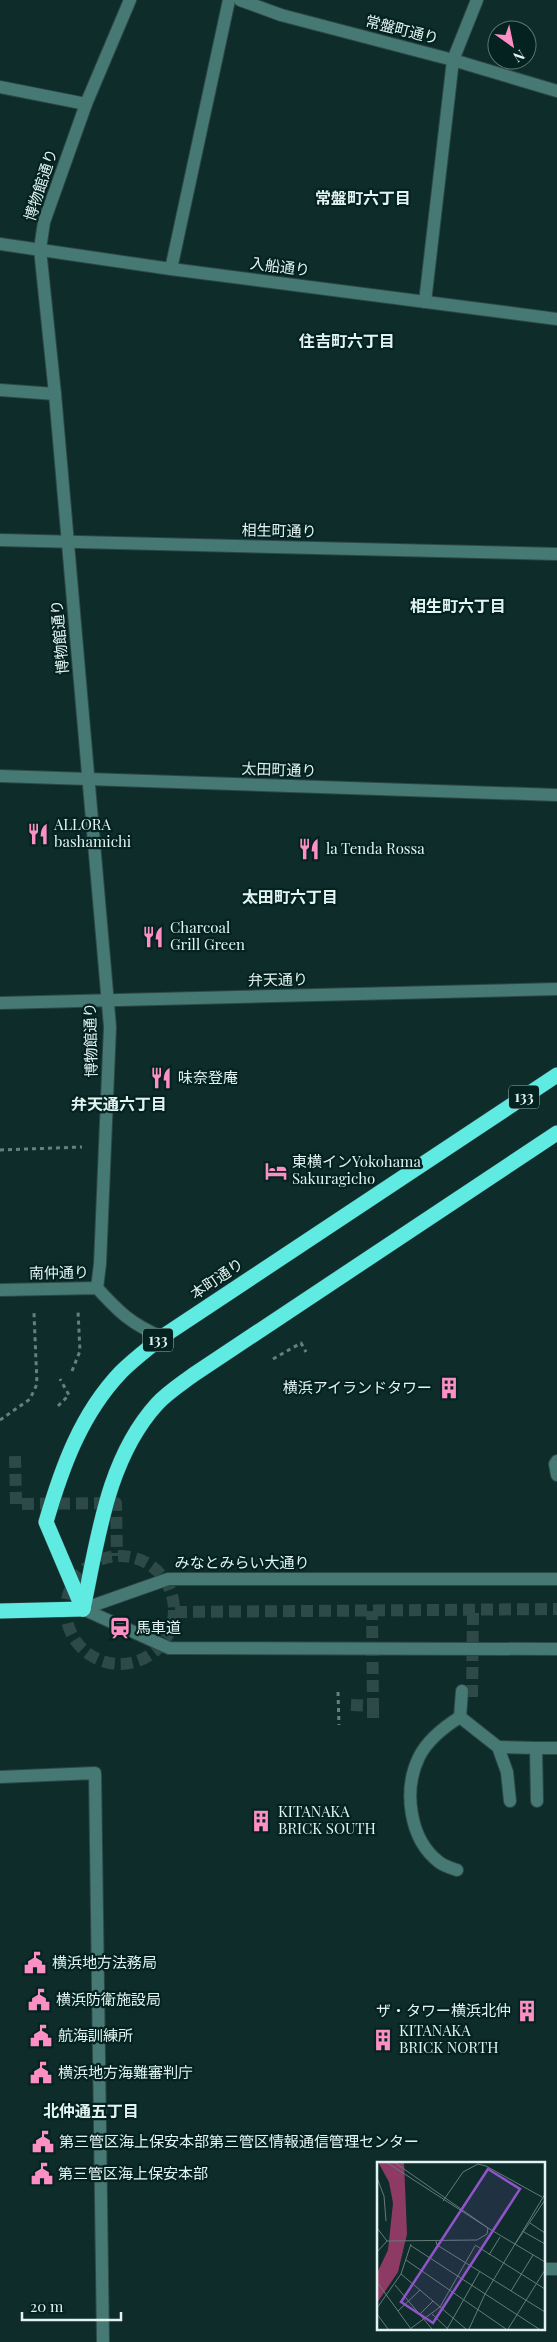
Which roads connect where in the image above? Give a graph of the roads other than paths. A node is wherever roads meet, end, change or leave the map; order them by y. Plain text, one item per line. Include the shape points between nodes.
1 (130, 0) edge
2 (229, 0) edge
3 (240, 0) edge
4 (477, 0) edge
5 (453, 60) junction
6 (0, 87) edge
7 (557, 92) edge
8 (86, 104) junction
9 (0, 244) edge
10 (40, 249) junction
11 (171, 269) junction
12 (425, 302) junction
13 (557, 319) edge
14 (0, 390) edge
15 (55, 394) junction
16 (0, 540) edge
17 (68, 542) junction
18 (557, 554) edge
19 (0, 776) edge
20 (88, 780) junction
21 (557, 795) edge
22 (557, 989) edge
23 (108, 1001) junction
24 (0, 1003) edge
25 (557, 1075) edge
26 (557, 1133) edge
27 (97, 1288) junction
28 (0, 1290) edge
29 (162, 1336) junction
30 (557, 1461) edge
31 (557, 1475) edge
32 (557, 1580) edge
33 (83, 1609) junction
34 (0, 1611) edge
35 (557, 1649) edge
36 (462, 1690) tunnel mouth
37 (460, 1718) junction
38 (498, 1747) junction
39 (536, 1748) junction
40 (557, 1748) edge
41 (0, 1777) edge
42 (510, 1801) dead end
43 (537, 1801) dead end
44 (457, 1870) dead end
45 (557, 2268) edge
46 (544, 2269) edge
47 (103, 2342) edge

1 - 8 street, 博物館通り
2 - 11 street
3 - 5 street, 常盤町通り via 281,16
4 - 5 street
5 - 7 street, 常盤町通り
5 - 12 street
6 - 8 street
8 - 10 street, 博物館通り via 44,222
9 - 10 street, 入船通り
10 - 11 street, 入船通り
10 - 15 street, 博物館通り
11 - 12 street, 入船通り
12 - 13 street, 入船通り
14 - 15 street
15 - 17 street, 博物館通り
16 - 17 street, 相生町通り
17 - 18 street, 相生町通り
17 - 20 street, 博物館通り
19 - 20 street, 太田町通り
20 - 21 street, 太田町通り
20 - 23 street, 博物館通り
22 - 23 street, 弁天通り
23 - 24 street, 弁天通り
23 - 27 street, 博物館通り via 110,1027
25 - 29 highway, 本町通り / 133
26 - 33 highway via 192,1375 157,1404 130,1442 112,1484
27 - 28 street, 南仲通り
27 - 29 street, 南仲通り via 138,1326
29 - 33 highway, 本町通り / 133 via 121,1372 87,1417 66,1459 46,1522
30 - 31 street
32 - 33 street, みなとみらい大通り via 168,1579
33 - 34 highway
33 - 35 street via 169,1648
36 - 37 street
37 - 38 street
37 - 44 street via 438,1731 419,1756 411,1785 411,1814 420,1840 440,1862
38 - 39 street
38 - 42 street via 507,1772
39 - 40 street
39 - 43 street
41 - 47 street via 95,1773
45 - 46 street

